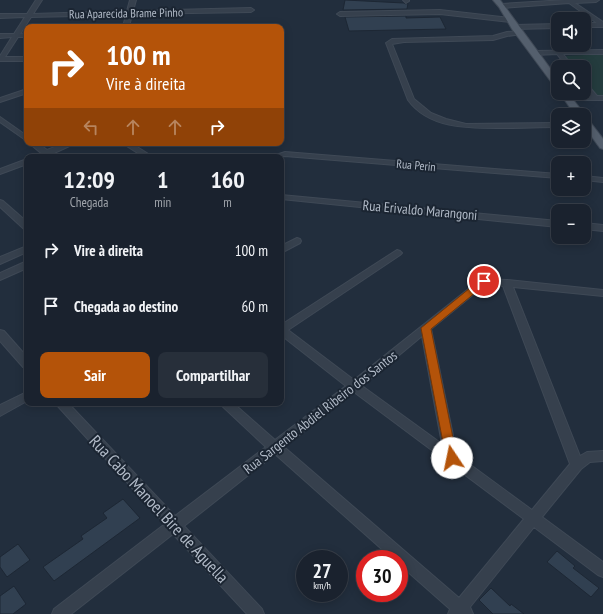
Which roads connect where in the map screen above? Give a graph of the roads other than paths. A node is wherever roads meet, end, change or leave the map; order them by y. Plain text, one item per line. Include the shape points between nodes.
1 (39, 0) edge
2 (133, 0) edge
3 (496, 0) edge
4 (596, 0) edge
5 (569, 1) edge
6 (502, 6) junction
7 (251, 10) dead end
8 (130, 13) junction
9 (340, 14) dead end
10 (29, 15) junction
11 (0, 16) edge
12 (127, 24) edge
13 (591, 25) edge
14 (603, 25) edge
15 (551, 26) edge
16 (515, 27) junction
17 (24, 35) edge
18 (0, 36) edge
19 (16, 36) junction
20 (603, 52) edge
21 (534, 53) junction
22 (559, 53) junction
23 (24, 59) edge
24 (564, 60) edge
25 (0, 61) edge
26 (24, 65) edge
27 (551, 76) edge
28 (24, 91) edge
29 (591, 93) edge
30 (591, 98) edge
31 (595, 98) junction
32 (603, 98) edge
33 (0, 100) edge
34 (0, 119) edge
35 (551, 125) edge
36 (591, 129) edge
37 (24, 137) edge
38 (600, 138) edge
39 (36, 146) edge
40 (66, 146) edge
41 (131, 146) edge
42 (603, 146) edge
43 (48, 154) edge
44 (51, 154) edge
45 (144, 154) edge
46 (284, 154) edge
47 (24, 162) edge
48 (0, 172) edge
49 (551, 175) edge
50 (591, 179) edge
51 (603, 180) edge
52 (284, 197) edge
53 (0, 203) edge
54 (551, 223) edge
55 (24, 224) edge
56 (591, 227) edge
57 (603, 228) edge
58 (297, 241) dead end
59 (284, 248) edge
60 (24, 250) edge
61 (396, 253) dead end
62 (0, 261) edge
63 (24, 265) edge
64 (0, 277) edge
65 (507, 283) junction
66 (603, 293) edge
67 (284, 328) edge
68 (426, 328) junction
69 (284, 332) edge
70 (0, 334) edge
71 (24, 361) edge
72 (354, 386) junction
73 (24, 398) edge
74 (64, 406) edge
75 (228, 406) edge
76 (0, 411) edge
77 (275, 447) junction
78 (603, 456) edge
79 (452, 458) junction
80 (578, 465) junction
81 (533, 519) junction
82 (174, 526) junction
83 (603, 570) edge
84 (460, 612) edge
85 (59, 614) edge
86 (257, 614) edge

1 - 10 street
2 - 8 street
3 - 6 main road
4 - 5 street
5 - 6 street
5 - 14 street
6 - 16 main road
7 - 8 street, Rua Aparecida Brame Pinho
8 - 10 street, Rua Aparecida Brame Pinho
8 - 12 street
9 - 16 street via 440,12
10 - 11 street, Rua Aparecida Brame Pinho
10 - 19 street
13 - 14 street
15 - 16 street
16 - 21 main road
16 - 35 street via 507,34 493,38 404,40 389,43 411,100 416,108 424,113 466,126
17 - 19 street
18 - 19 street
19 - 25 street
20 - 22 street
21 - 22 street
21 - 27 main road
22 - 24 street
23 - 25 street
25 - 26 street
28 - 33 street
29 - 31 street
30 - 31 street
31 - 32 street
34 - 37 street
36 - 38 main road
38 - 42 main road
39 - 43 street
40 - 44 street
41 - 45 street
46 - 49 street, Rua Perin
47 - 48 street
50 - 51 street
52 - 54 street, Rua Erivaldo Marangoni
53 - 55 street
56 - 57 street
58 - 59 street
60 - 62 street
61 - 67 street
63 - 64 street
65 - 66 street, Rua Sargento Abdiel Ribeiro dos Santos
65 - 68 street, Rua Sargento Abdiel Ribeiro dos Santos via 484,281
65 - 80 street
68 - 72 street, Rua Sargento Abdiel Ribeiro dos Santos
68 - 79 street
69 - 72 street
70 - 71 street
72 - 77 street, Rua Sargento Abdiel Ribeiro dos Santos
72 - 79 street
73 - 76 street
74 - 82 street, Rua Cabo Manoel Bire de Aguella
75 - 77 street
77 - 82 street, Rua Sargento Abdiel Ribeiro dos Santos
77 - 84 street
78 - 80 street via 587,457
79 - 81 street
80 - 81 street
81 - 83 street
81 - 84 street
82 - 85 street, Rua Sargento Abdiel Ribeiro dos Santos
82 - 86 street, Rua Cabo Manoel Bire de Aguella

